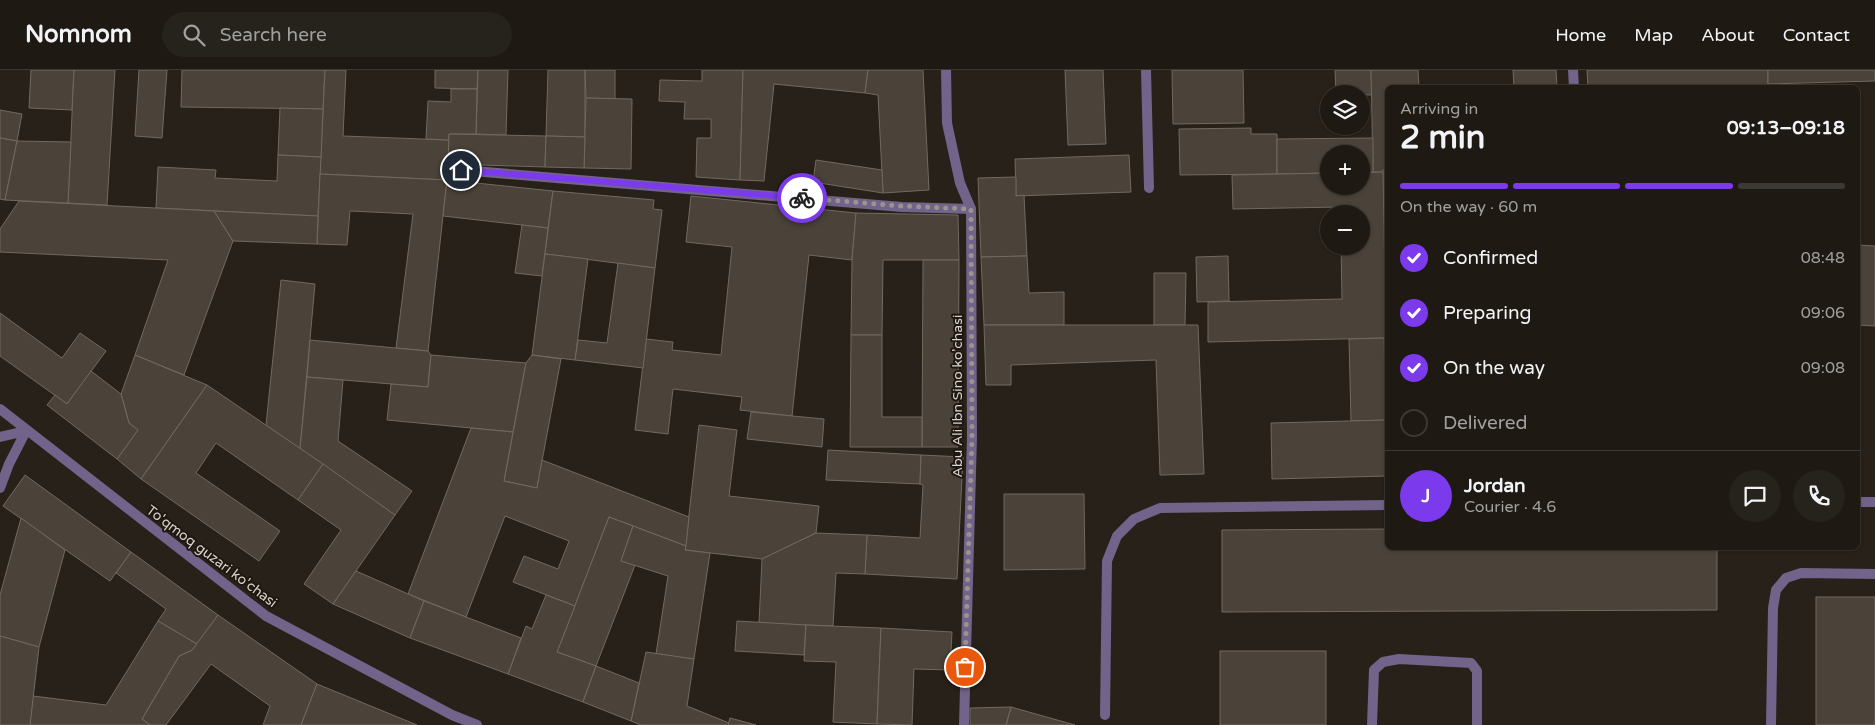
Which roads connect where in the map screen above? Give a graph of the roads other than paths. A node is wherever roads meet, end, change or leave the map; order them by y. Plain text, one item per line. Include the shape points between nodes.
1 (946, 70) edge
2 (1146, 70) edge
3 (1573, 70) edge
4 (1574, 85) edge
5 (461, 170) dead end
6 (1149, 188) dead end
7 (971, 209) junction
8 (0, 409) edge
9 (26, 431) junction
10 (0, 437) edge
11 (0, 488) edge
12 (1860, 502) edge
13 (1875, 502) edge
14 (1385, 505) edge
15 (1875, 574) edge
16 (1105, 715) dead end
17 (477, 725) edge
18 (964, 725) edge
19 (1372, 725) edge
20 (1478, 725) edge
21 (1771, 725) edge

1 - 7 street, Abu Ali Ibn Sino ko'chasi via 947,123 960,183
2 - 6 street
3 - 4 street
5 - 7 street
7 - 18 street, Abu Ali Ibn Sino ko'chasi via 972,436
8 - 9 street, To'qmoq guzari ko'chasi
9 - 10 street
9 - 11 street
9 - 17 street, To'qmoq guzari ko'chasi via 266,616 452,715
12 - 13 street
14 - 16 street via 1160,508 1134,519 1117,536 1107,561
15 - 21 street via 1801,573 1786,578 1776,590
19 - 20 street via 1374,670 1382,662 1399,659 1471,663 1477,671

